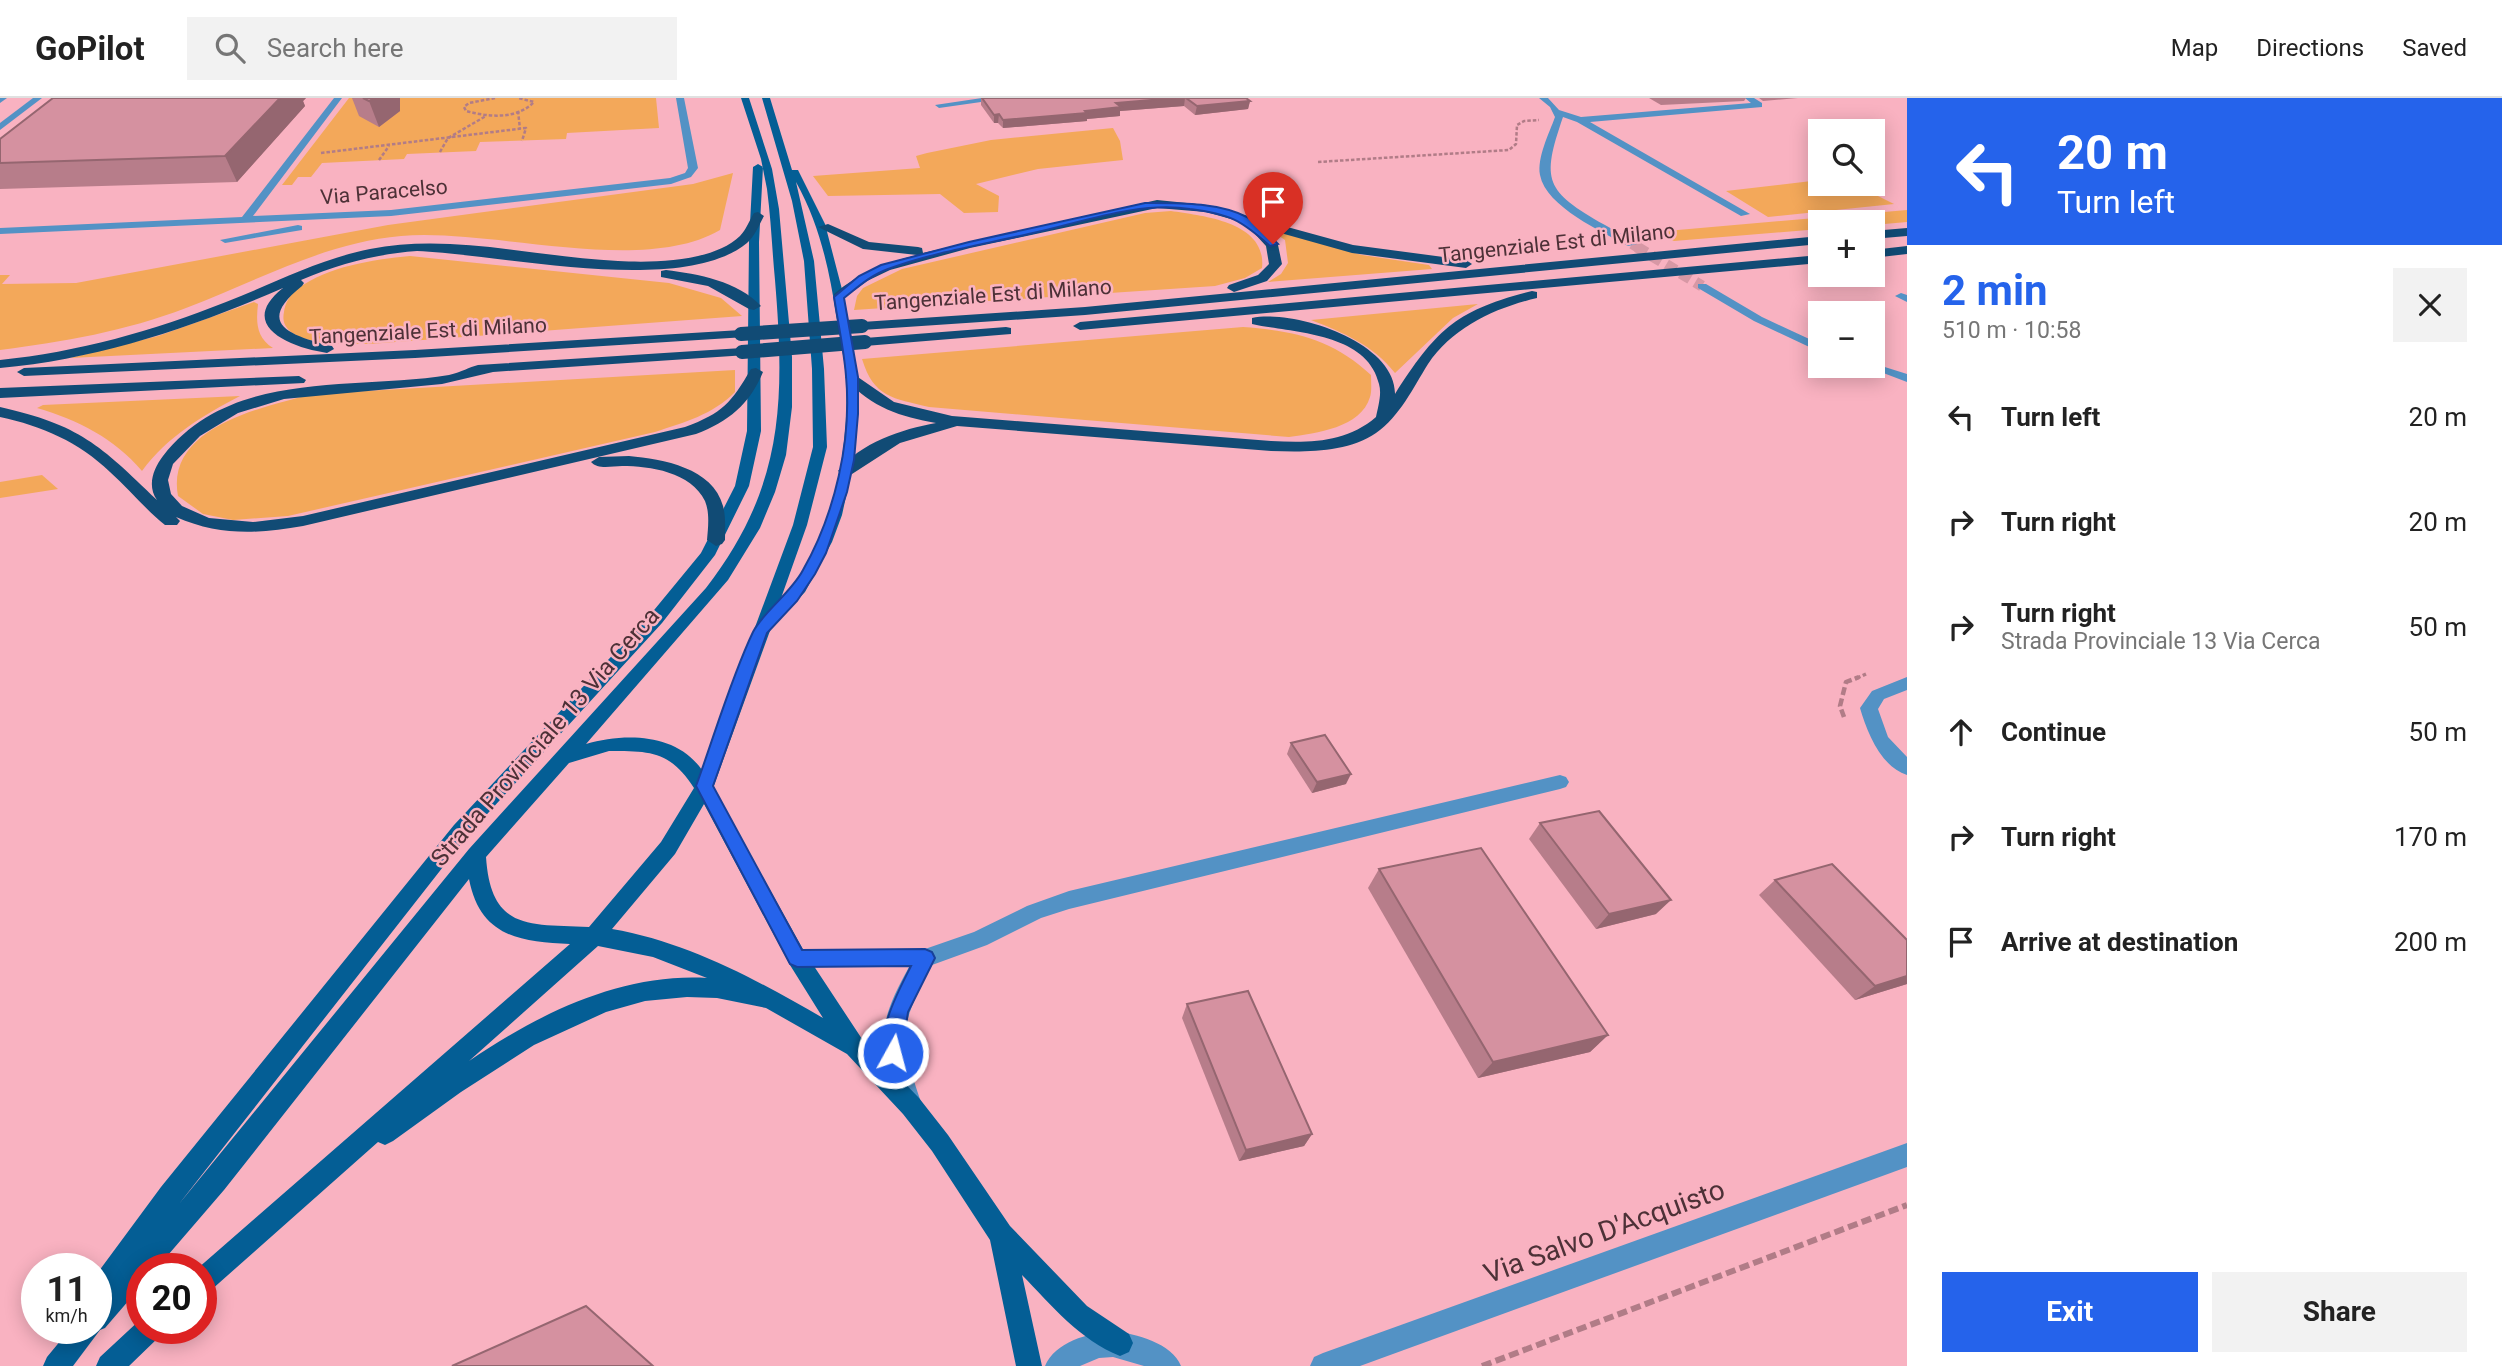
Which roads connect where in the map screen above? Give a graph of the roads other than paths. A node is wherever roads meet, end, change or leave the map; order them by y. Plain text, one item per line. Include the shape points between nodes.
1 (38, 98) edge
2 (338, 98) edge
3 (680, 98) edge
4 (745, 98) edge
5 (766, 98) edge
6 (1005, 98) edge
7 (1543, 98) edge
8 (1749, 98) edge
9 (939, 105) dead end
10 (1685, 107) dead end
11 (1576, 118) junction
12 (1557, 121) junction
13 (0, 127) edge
14 (1567, 130) dead end
15 (1579, 131) dead end
16 (1603, 132) junction
17 (756, 135) junction
18 (783, 151) junction
19 (391, 213) junction
20 (1745, 214) dead end
21 (758, 216) junction
22 (1247, 220) junction
23 (244, 221) junction
24 (824, 227) junction
25 (0, 231) edge
26 (1907, 232) edge
27 (1885, 234) edge
28 (225, 240) dead end
29 (1808, 241) edge
30 (1632, 244) tunnel mouth
31 (969, 245) junction
32 (1907, 250) edge
33 (1885, 253) edge
34 (1664, 254) junction
35 (1808, 260) edge
36 (1623, 278) junction
37 (1702, 286) tunnel mouth
38 (839, 297) junction
39 (754, 306) junction
40 (1085, 311) junction
41 (1120, 323) junction
42 (1808, 342) edge
43 (415, 354) junction
44 (0, 364) edge
45 (489, 369) junction
46 (1885, 371) edge
47 (756, 372) junction
48 (0, 373) edge
49 (852, 377) junction
50 (1907, 378) edge
51 (0, 393) edge
52 (0, 412) edge
53 (1384, 418) junction
54 (973, 422) junction
55 (846, 471) junction
56 (716, 540) junction
57 (761, 631) junction
58 (1907, 682) edge
59 (562, 758) junction
60 (1907, 768) edge
61 (1560, 782) dead end
62 (705, 786) junction
63 (476, 855) junction
64 (593, 937) junction
65 (797, 958) junction
66 (925, 958) junction
67 (766, 998) junction
68 (854, 1046) junction
69 (911, 1106) junction
70 (1907, 1155) edge
71 (282, 1211) junction
72 (1001, 1235) junction
73 (217, 1268) edge
74 (112, 1275) edge
75 (112, 1300) edge
76 (1120, 1343) junction
77 (64, 1344) edge
78 (75, 1344) edge
79 (133, 1344) edge
80 (50, 1366) edge
81 (56, 1366) edge
82 (109, 1366) edge
83 (1029, 1366) edge
84 (1058, 1366) edge
85 (1168, 1366) edge
86 (1323, 1366) edge

1 - 13 street
2 - 23 street
3 - 19 street, Via Paracelso via 694,168 688,175 671,181
4 - 17 main road, Strada Provinciale 13 Via Cerca
5 - 18 main road
6 - 9 street
7 - 12 street
8 - 11 street via 1759,105
10 - 11 street
11 - 12 street
11 - 16 street
12 - 14 street
12 - 30 street via 1545,172 1551,190 1574,210
15 - 16 street
16 - 20 street
17 - 21 main road
17 - 59 main road, Strada Provinciale 13 Via Cerca via 770,179 785,359 781,442 768,494 735,559 711,592
18 - 24 main road
18 - 57 main road via 809,261 821,421 810,493
19 - 23 street, Via Paracelso
19 - 28 street
21 - 39 main road
21 - 44 highway via 743,240 727,251 676,266 429,247 370,252 337,260 220,310 156,331
22 - 31 highway via 1198,207 1157,204
22 - 34 highway via 1352,249 1471,265
22 - 40 highway via 1277,251 1273,267 1259,280 1206,294
23 - 25 street, Via Paracelso
24 - 31 highway via 855,242 890,250
24 - 38 main road
26 - 27 highway
29 - 34 highway, Tangenziale Est di Milano
31 - 38 highway via 878,269
32 - 33 highway
34 - 40 highway, Tangenziale Est di Milano
35 - 36 highway, Tangenziale Est di Milano
36 - 41 highway, Tangenziale Est di Milano
36 - 53 highway via 1525,296 1465,321 1432,349
37 - 42 street
38 - 49 main road
39 - 43 highway via 728,288 686,276 413,252 325,270 285,292 272,311 279,335 298,345
39 - 47 main road
40 - 43 highway, Tangenziale Est di Milano, bridge
41 - 45 highway, Tangenziale Est di Milano, bridge
41 - 53 highway via 1157,327 1272,321 1321,332 1352,345 1382,371 1387,386
43 - 48 highway, Tangenziale Est di Milano
45 - 47 highway via 443,380 307,389 248,404 212,421 175,448 162,466 160,489 176,509 205,523 241,528 293,523 690,431 738,404
45 - 51 highway, Tangenziale Est di Milano
46 - 50 street
47 - 56 main road via 749,460
49 - 54 highway via 867,394 894,407
49 - 55 main road
52 - 56 highway via 35,420 80,440 108,460 162,515 206,534 277,534 616,461 662,466 698,483 713,503
53 - 54 highway via 1359,436 1307,445
54 - 55 highway via 900,435
55 - 57 main road via 816,561
56 - 74 main road via 679,594 461,830
57 - 62 main road
58 - 60 street via 1878,695 1869,708 1875,733
59 - 62 main road via 623,743 659,747 682,759
59 - 63 main road, Strada Provinciale 13 Via Cerca
61 - 66 street via 1069,900
62 - 64 main road via 667,848
62 - 65 main road
63 - 64 main road via 482,893 498,919 533,932
63 - 75 main road, Strada Provinciale 13 Via Cerca via 215,1181
64 - 67 main road via 651,947 686,959
64 - 71 main road
65 - 66 street
65 - 68 main road
66 - 69 street via 899,1012 894,1042 893,1053
67 - 68 main road
67 - 71 main road via 684,986 628,997 566,1017 453,1084
68 - 69 main road
69 - 72 main road
70 - 86 street, Via Salvo D'Acquisto
71 - 73 main road
72 - 76 main road via 1077,1315
72 - 83 main road
76 - 84 street via 1081,1350
76 - 85 street via 1154,1355
77 - 80 main road
78 - 81 main road
79 - 82 main road

